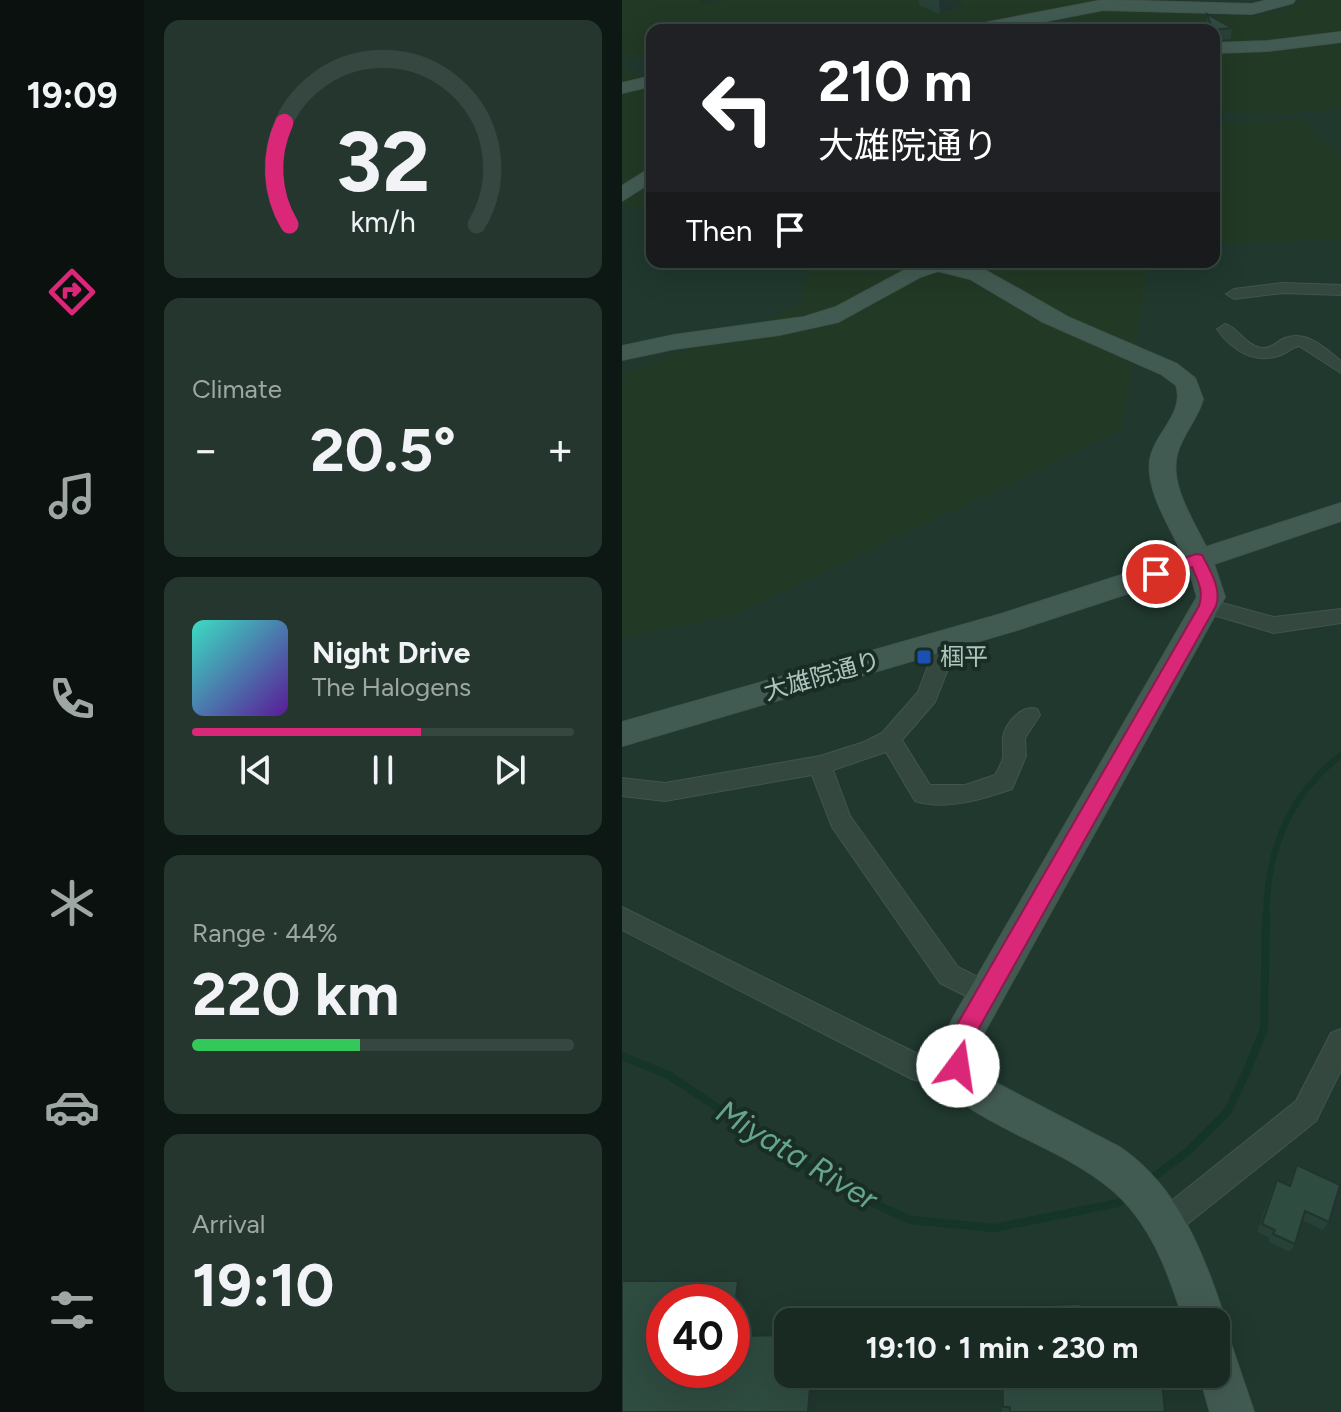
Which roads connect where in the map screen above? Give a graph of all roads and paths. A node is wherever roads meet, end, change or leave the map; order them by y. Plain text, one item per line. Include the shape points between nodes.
1 (1287, 0) edge
2 (1001, 24) edge
3 (1341, 37) edge
4 (1220, 48) edge
5 (646, 82) edge
6 (622, 88) edge
7 (646, 177) edge
8 (622, 195) edge
9 (925, 268) edge
10 (951, 268) edge
11 (1341, 290) edge
12 (1234, 294) dead end
13 (1225, 329) dead end
14 (622, 353) edge
15 (1341, 368) edge
16 (1341, 512) edge
17 (1196, 559) junction
18 (1207, 606) junction
19 (1341, 616) edge
20 (949, 639) junction
21 (1029, 715) dead end
22 (622, 734) edge
23 (890, 739) junction
24 (820, 765) junction
25 (622, 787) edge
26 (622, 918) edge
27 (986, 994) junction
28 (1341, 1042) edge
29 (958, 1066) junction
30 (1161, 1216) junction
31 (1200, 1308) edge
32 (1225, 1388) edge
33 (1232, 1412) edge

1 - 2 street via 1252,9 1125,4 1071,20
3 - 4 street
5 - 6 street
7 - 8 street
9 - 14 street via 831,317 677,339
10 - 17 street via 974,273 1045,314 1186,381 1192,398 1166,444 1163,474
11 - 12 street via 1283,288
13 - 15 street via 1237,344 1260,351 1305,343
16 - 17 street, 大雄院通り
17 - 18 street via 1209,587
17 - 20 street, 大雄院通り
18 - 19 street via 1274,625
18 - 27 street
20 - 22 street, 大雄院通り
20 - 23 street via 927,696
21 - 23 street via 1014,737 1015,756 1004,782 965,794 923,794
23 - 24 street
24 - 25 street via 665,792
24 - 27 street via 840,820 949,975
26 - 29 street via 922,1070 939,1074
27 - 29 street via 959,1044
28 - 30 street via 1306,1111
29 - 30 street via 976,1091 994,1104 1070,1140 1124,1174
30 - 31 street
32 - 33 street

